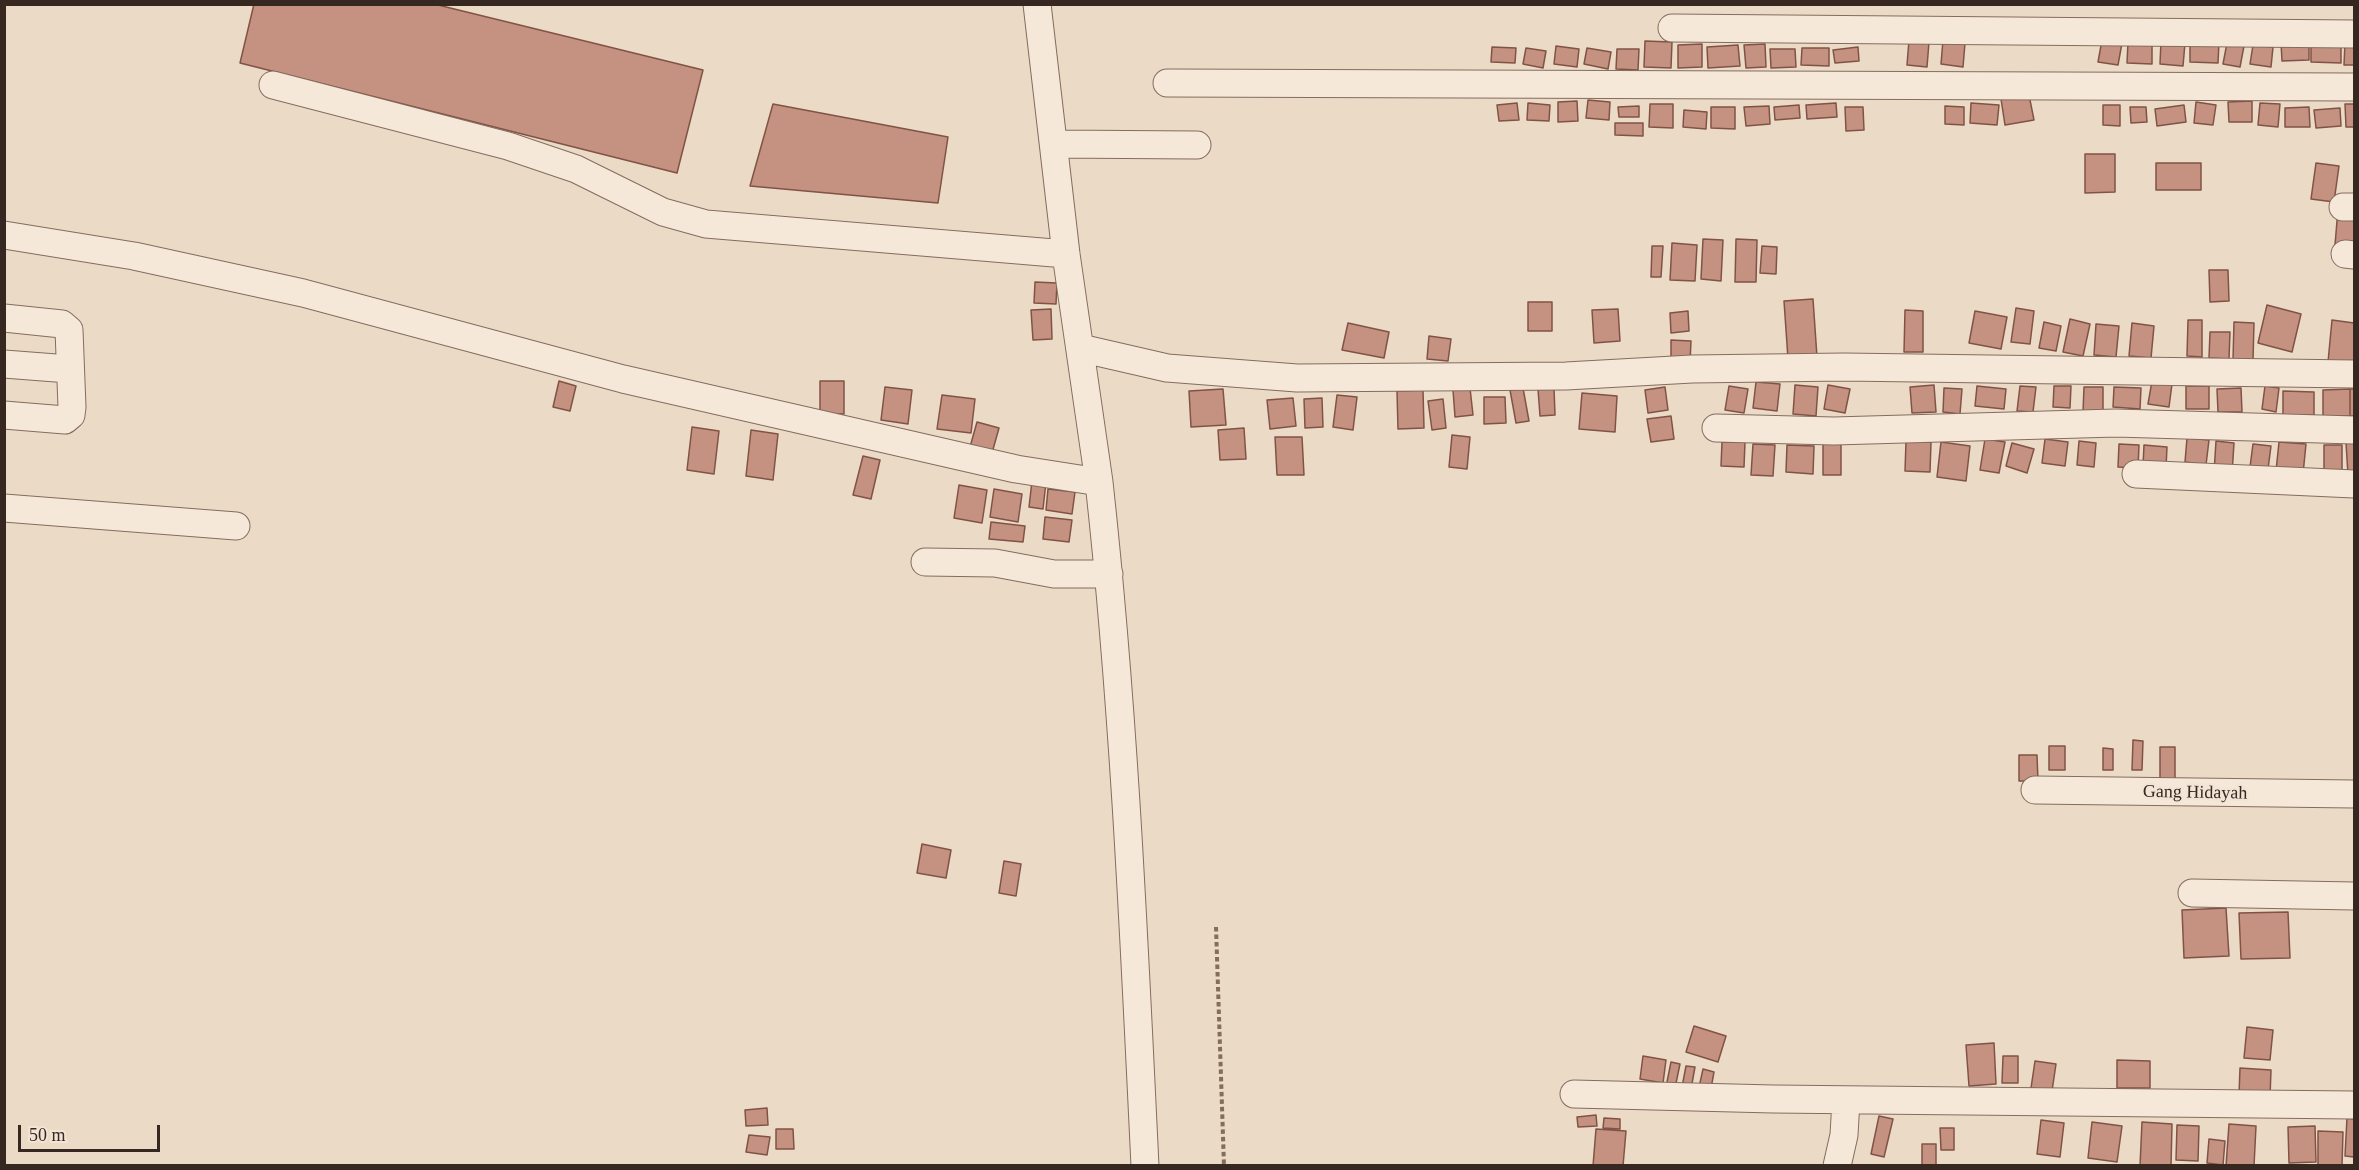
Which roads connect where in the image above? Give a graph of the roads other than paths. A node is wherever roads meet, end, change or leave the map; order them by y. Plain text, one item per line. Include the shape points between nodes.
1 (1037, 4) edge
2 (1672, 28) dead end
3 (2355, 34) edge
4 (1167, 83) dead end
5 (273, 85) dead end
6 (2355, 87) edge
7 (1054, 144) junction
8 (1197, 144) dead end
9 (4, 235) edge
10 (1066, 254) junction
11 (4, 318) edge
12 (1080, 348) junction
13 (4, 364) edge
14 (69, 369) junction
15 (2355, 374) edge
16 (4, 416) edge
17 (1716, 428) dead end
18 (2355, 430) edge
19 (2136, 474) dead end
20 (1099, 482) junction
21 (2355, 484) edge
22 (4, 508) edge
23 (236, 526) dead end
24 (925, 562) dead end
25 (1109, 574) junction
26 (2034, 790) dead end
27 (2355, 794) edge
28 (2192, 893) dead end
29 (2355, 896) edge
30 (1574, 1094) dead end
31 (1846, 1100) junction
32 (2355, 1105) edge
33 (1145, 1166) edge
34 (1837, 1166) edge

1 - 7 street
2 - 3 street
4 - 6 street via 1887,82
5 - 10 street via 508,146 576,169 663,212 706,224
7 - 8 street
7 - 10 street
9 - 20 street via 134,256 303,293 623,380 1016,469
10 - 12 street
11 - 14 street via 62,324 69,330
12 - 15 street via 1167,368 1297,378 1566,376 1692,369 1832,368
12 - 20 street
13 - 14 street
14 - 16 street via 71,415 65,420
17 - 18 street via 1834,430 2116,423
19 - 21 street
20 - 25 street
22 - 23 street
24 - 25 street via 995,563 1054,574
25 - 33 street via 1130,849
26 - 27 street, Gang Hidayah
28 - 29 street
30 - 31 street
31 - 32 street
31 - 34 street

